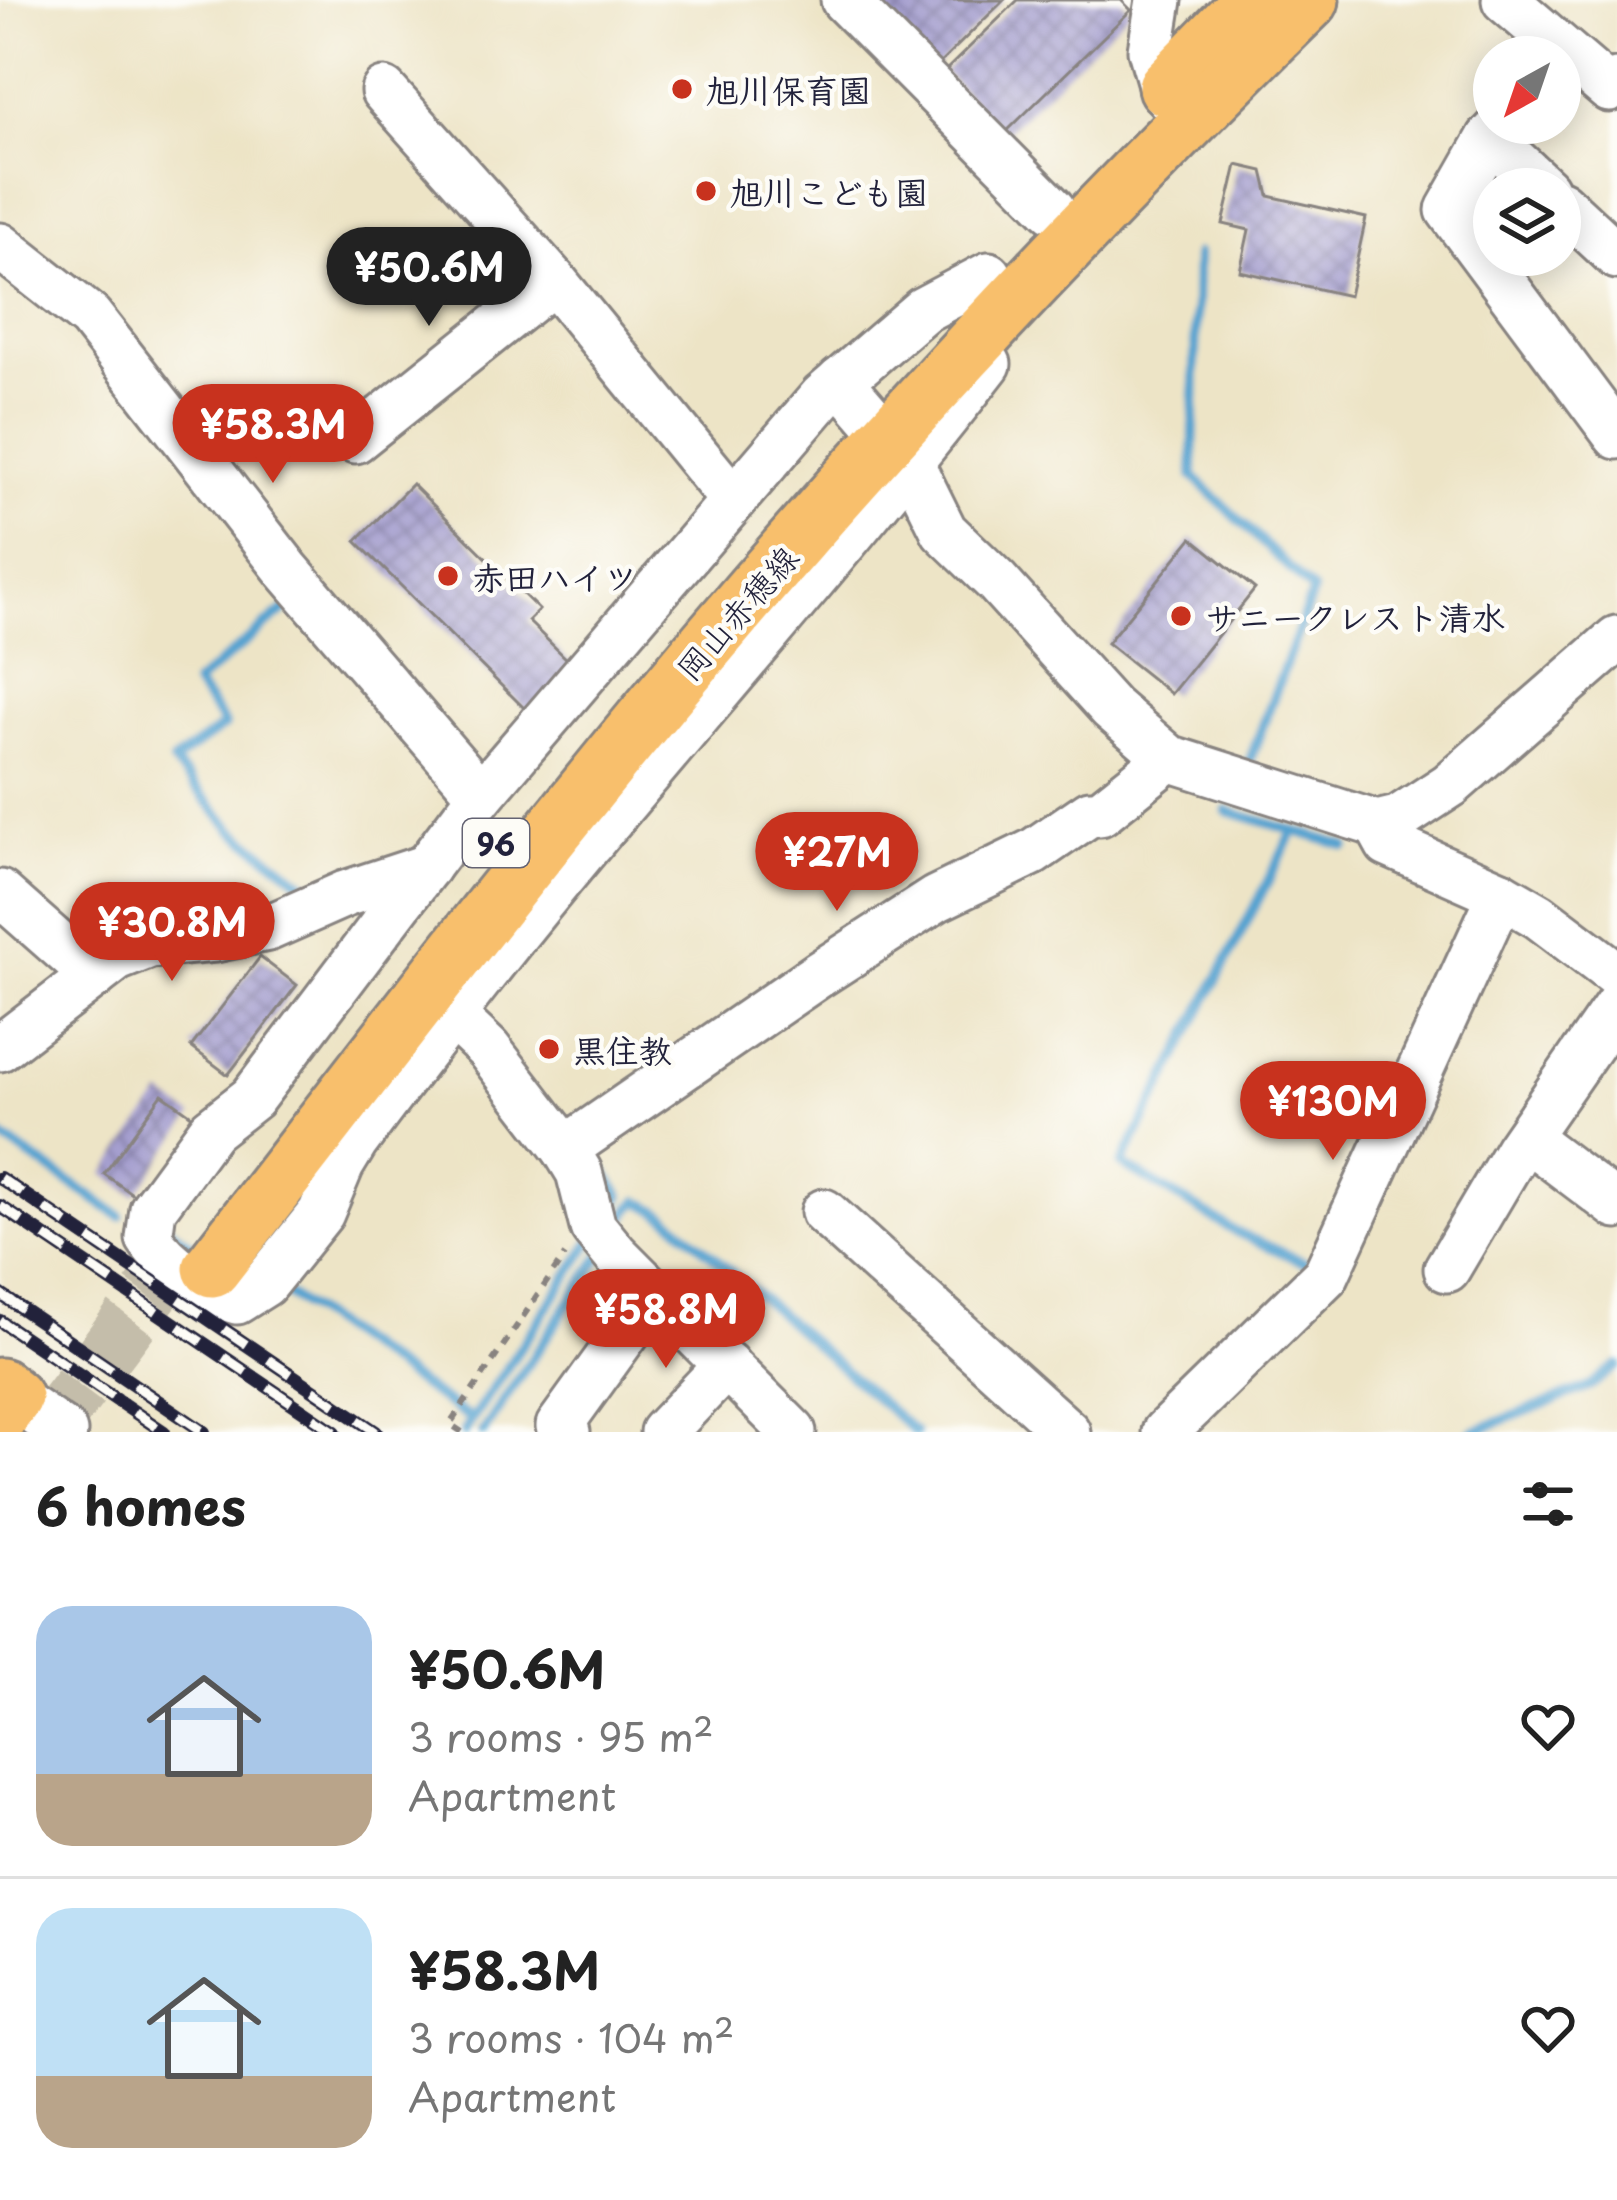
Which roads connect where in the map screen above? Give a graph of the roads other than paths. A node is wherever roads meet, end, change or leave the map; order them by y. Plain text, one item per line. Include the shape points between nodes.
1 (844, 0) edge
2 (1159, 0) edge
3 (1252, 0) edge
4 (1310, 0) edge
5 (1505, 0) edge
6 (1541, 36) edge
7 (1581, 71) edge
8 (1617, 82) edge
9 (384, 91) dead end
10 (1176, 105) junction
11 (1489, 144) edge
12 (1508, 144) edge
13 (1528, 168) edge
14 (1078, 208) junction
15 (1581, 223) edge
16 (0, 246) edge
17 (1617, 256) edge
18 (554, 281) junction
19 (876, 421) junction
20 (1617, 436) edge
21 (355, 440) dead end
22 (733, 500) junction
23 (1617, 639) edge
24 (1158, 767) junction
25 (481, 795) junction
26 (1377, 824) junction
27 (427, 867) junction
28 (0, 892) edge
29 (1501, 894) junction
30 (1617, 975) edge
31 (94, 976) junction
32 (1617, 1006) edge
33 (451, 1014) junction
34 (0, 1048) edge
35 (1526, 1138) junction
36 (575, 1142) junction
37 (1617, 1206) edge
38 (824, 1212) dead end
39 (198, 1259) tunnel mouth
40 (1447, 1269) dead end
41 (655, 1293) junction
42 (727, 1365) junction
43 (4, 1399) edge
44 (64, 1432) edge
45 (567, 1432) edge
46 (664, 1432) edge
47 (794, 1432) edge
48 (1067, 1432) edge
49 (1165, 1432) edge

1 - 14 street
2 - 10 street via 1151,50
3 - 10 main road, 岡山赤穂線 / 96
4 - 10 main road, 岡山赤穂線 / 96
5 - 6 street
7 - 8 street via 1609,89
9 - 18 street
10 - 14 main road, 岡山赤穂線 / 96
11 - 20 street via 1449,210
12 - 13 street
14 - 19 main road, 岡山赤穂線 / 96
14 - 19 main road, 岡山赤穂線 / 96 via 989,275
15 - 17 street
16 - 25 street via 90,317 288,571
18 - 21 street
18 - 22 street
19 - 22 street via 823,396
19 - 24 street via 944,531
19 - 33 street via 572,866
19 - 39 main road, 岡山赤穂線 / 96 via 684,612 509,826
22 - 25 street
23 - 26 street via 1450,785
24 - 26 street via 1241,782
24 - 36 street via 1100,813 936,899
25 - 27 street
26 - 29 street via 1388,844
27 - 31 street via 268,928 150,945
27 - 33 street via 252,1098 211,1130 153,1209 149,1238 160,1254 220,1298 237,1301 264,1284 321,1213 355,1142
28 - 31 street
29 - 30 street
29 - 49 street via 1326,1275
31 - 34 street
32 - 35 street
33 - 36 street
35 - 37 street
35 - 40 street
36 - 41 street via 600,1233
38 - 48 street
41 - 42 street
41 - 45 street via 559,1426
42 - 46 street
42 - 47 street
43 - 44 street

